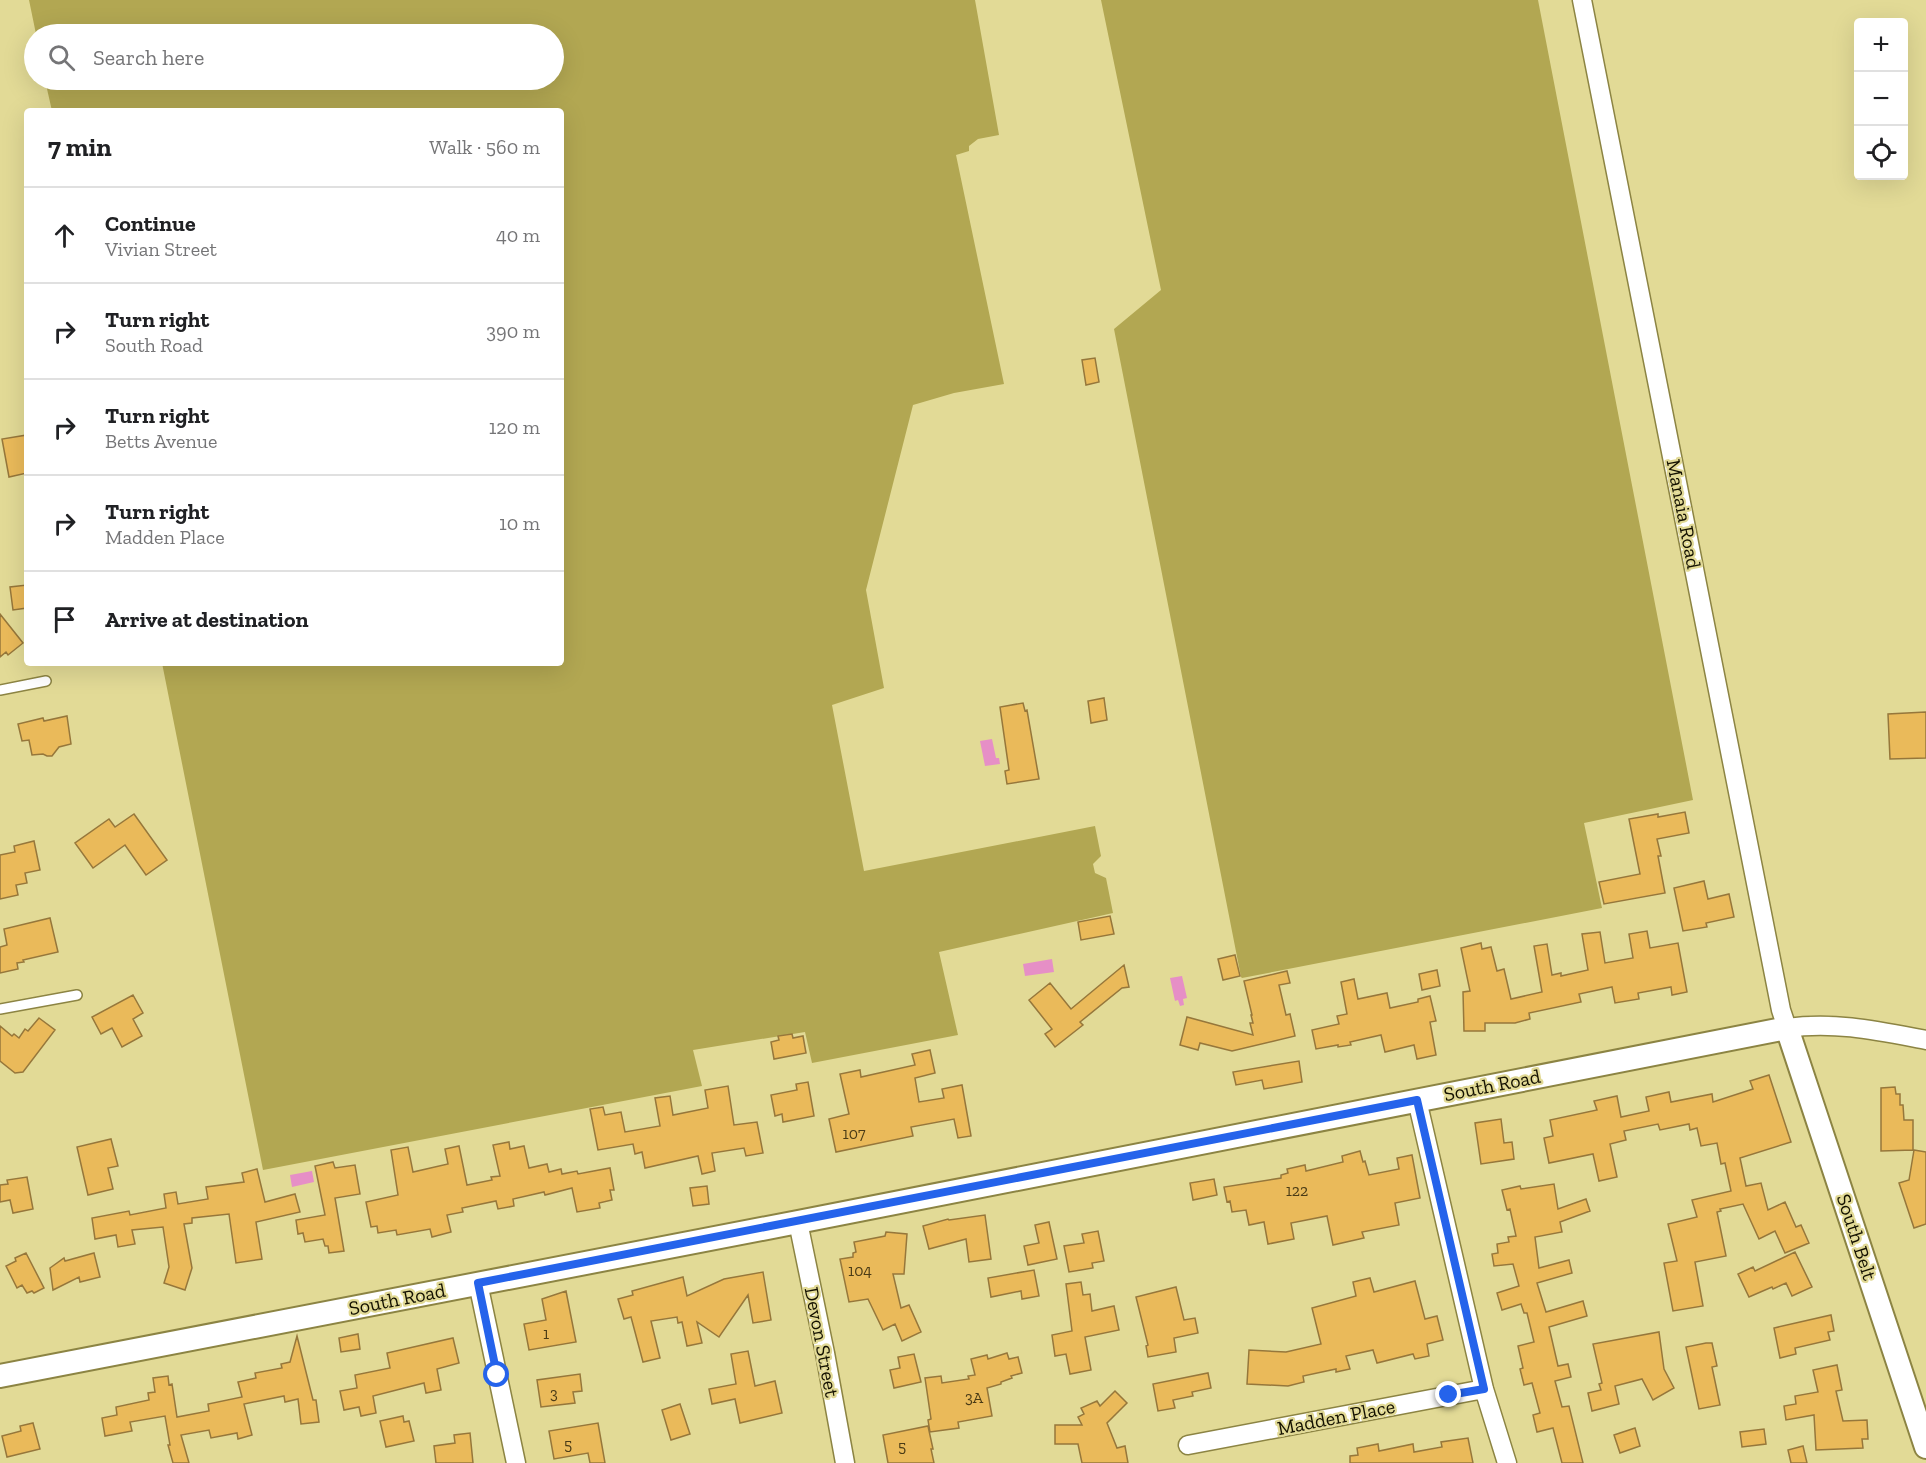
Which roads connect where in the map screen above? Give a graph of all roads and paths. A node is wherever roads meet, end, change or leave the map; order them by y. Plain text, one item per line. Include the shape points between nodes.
1 (1582, 0) edge
2 (46, 681) dead end
3 (0, 690) edge
4 (77, 995) dead end
5 (0, 1009) edge
6 (1787, 1028) junction
7 (1926, 1040) edge
8 (1417, 1100) junction
9 (798, 1222) junction
10 (478, 1283) junction
11 (0, 1376) edge
12 (1484, 1389) junction
13 (1188, 1445) dead end
14 (1926, 1447) edge
15 (516, 1463) edge
16 (845, 1463) edge
17 (1507, 1463) edge

1 - 6 street, Manaia Road
2 - 3 lane
4 - 5 lane
6 - 7 street, South Road via 1836,1025
6 - 8 street, South Road
6 - 14 street, South Belt
8 - 9 street, South Road
8 - 12 street
9 - 10 street, South Road
9 - 16 street, Devon Street
10 - 11 street, South Road
10 - 15 street
12 - 13 street, Madden Place
12 - 17 street

